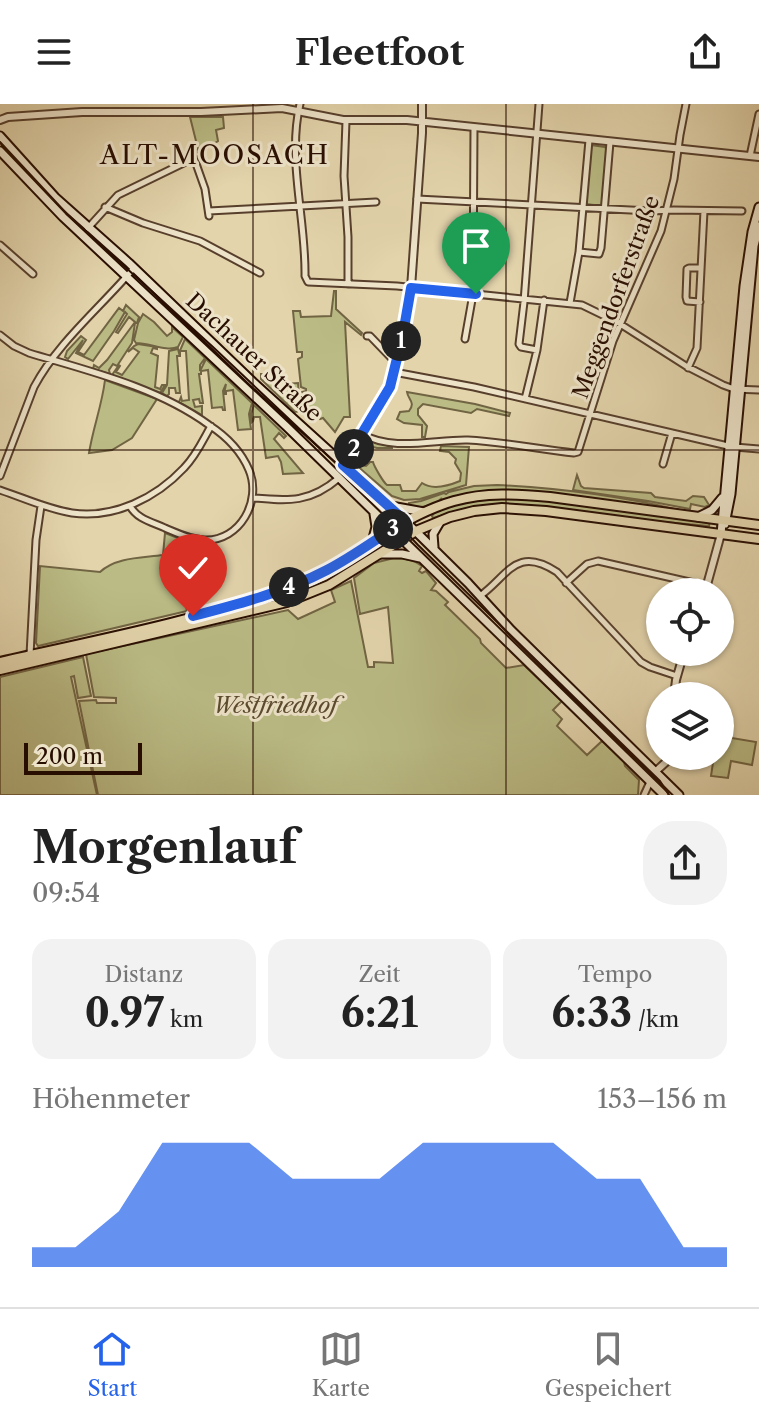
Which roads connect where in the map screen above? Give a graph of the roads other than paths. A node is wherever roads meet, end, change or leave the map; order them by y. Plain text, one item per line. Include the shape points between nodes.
1 (82, 104) edge
2 (422, 104) edge
3 (539, 104) edge
4 (686, 104) edge
5 (269, 106) edge
6 (299, 107) edge
7 (234, 108) edge
8 (82, 112) junction
9 (759, 114) edge
10 (0, 120) edge
11 (346, 121) junction
12 (422, 123) junction
13 (474, 128) junction
14 (537, 134) junction
15 (0, 136) edge
16 (589, 140) junction
17 (610, 142) junction
18 (678, 149) junction
19 (0, 151) edge
20 (750, 156) junction
21 (759, 157) edge
22 (417, 199) junction
23 (473, 201) junction
24 (376, 202) dead end
25 (345, 204) junction
26 (531, 205) junction
27 (105, 207) junction
28 (301, 207) junction
29 (759, 207) edge
30 (584, 208) junction
31 (605, 209) junction
32 (668, 210) junction
33 (704, 211) junction
34 (742, 211) dead end
35 (759, 226) edge
36 (88, 228) junction
37 (0, 245) edge
38 (579, 252) junction
39 (753, 263) edge
40 (134, 268) junction
41 (701, 268) junction
42 (260, 273) dead end
43 (33, 274) dead end
44 (127, 277) junction
45 (348, 284) junction
46 (411, 288) junction
47 (473, 294) junction
48 (523, 298) junction
49 (544, 300) junction
50 (700, 302) junction
51 (570, 303) junction
52 (620, 324) junction
53 (0, 335) edge
54 (367, 336) dead end
55 (465, 339) dead end
56 (537, 350) junction
57 (51, 360) junction
58 (396, 363) junction
59 (688, 368) junction
60 (394, 372) junction
61 (737, 389) junction
62 (759, 390) edge
63 (525, 399) junction
64 (590, 414) junction
65 (211, 426) junction
66 (672, 433) junction
67 (363, 434) junction
68 (732, 446) junction
69 (759, 449) edge
70 (663, 464) dead end
71 (343, 465) junction
72 (0, 476) edge
73 (339, 478) junction
74 (0, 490) edge
75 (724, 496) junction
76 (253, 498) junction
77 (389, 505) junction
78 (41, 506) junction
79 (130, 506) junction
80 (428, 510) junction
81 (374, 512) junction
82 (697, 517) junction
83 (724, 520) junction
84 (405, 521) junction
85 (439, 521) junction
86 (759, 525) edge
87 (392, 530) junction
88 (416, 531) junction
89 (721, 534) junction
90 (403, 539) junction
91 (759, 539) edge
92 (372, 542) junction
93 (434, 549) junction
94 (379, 554) junction
95 (424, 559) junction
96 (327, 570) junction
97 (314, 576) junction
98 (664, 578) edge
99 (709, 578) edge
100 (333, 582) junction
101 (566, 583) junction
102 (321, 588) junction
103 (480, 596) junction
104 (30, 655) junction
105 (0, 662) edge
106 (680, 666) edge
107 (0, 670) edge
108 (677, 676) junction
109 (676, 682) edge
110 (655, 772) junction
111 (650, 781) junction
112 (644, 795) edge
113 (664, 795) edge
114 (679, 795) edge

1 - 8 street
2 - 12 street
3 - 14 street
4 - 18 street, Meggendorferstraße
5 - 6 street
5 - 7 street
6 - 11 street
6 - 28 street
7 - 8 street
8 - 10 street
9 - 20 street
11 - 12 street
11 - 25 street
12 - 13 street
12 - 22 street
13 - 14 street
13 - 23 street
14 - 16 street
14 - 26 street
15 - 36 main road, Dachauer Straße
16 - 17 street
16 - 30 street
17 - 18 street
17 - 31 street
18 - 20 street
18 - 32 street, Meggendorferstraße
19 - 44 main road, Dachauer Straße
20 - 21 street
22 - 23 street
22 - 46 street
23 - 26 street
23 - 47 street
24 - 25 street
25 - 28 street
25 - 45 street
26 - 30 street
26 - 48 street
27 - 28 street via 122,193 194,158 209,214
27 - 36 street
27 - 42 street via 200,241
28 - 45 street via 308,282
29 - 39 main road via 752,232
30 - 31 street
30 - 38 street
31 - 32 street
31 - 38 street via 600,253
32 - 33 street
32 - 52 street, Meggendorferstraße
33 - 34 street
33 - 41 street
35 - 39 main road
36 - 40 main road, Dachauer Straße
37 - 43 street
38 - 51 street
39 - 61 main road
40 - 44 street
40 - 71 main road, Dachauer Straße
41 - 50 street
41 - 50 street via 687,271 686,299
44 - 57 street
44 - 73 main road, Dachauer Straße
45 - 46 street
46 - 47 street
46 - 58 street
47 - 48 street
47 - 55 street
48 - 49 street
48 - 56 street via 519,346
49 - 51 street
49 - 56 street
50 - 59 street via 697,350
51 - 52 street
52 - 59 street
52 - 64 street, Meggendorferstraße
53 - 57 street
54 - 58 street
56 - 63 street
57 - 65 street via 146,391
57 - 72 street via 34,387
58 - 60 street
59 - 61 street
60 - 63 street
60 - 67 street
61 - 62 street
61 - 68 main road
63 - 64 street
64 - 66 street
64 - 67 street, Meggendorferstraße via 578,452 570,453 467,440 406,444
65 - 76 street via 245,463
65 - 79 street via 184,468
66 - 68 street
66 - 70 street
67 - 71 street
68 - 69 street
68 - 75 main road
68 - 83 main road
71 - 77 main road, Dachauer Straße
73 - 76 street via 306,498
73 - 81 main road, Dachauer Straße
74 - 78 street
75 - 82 main road
75 - 83 main road
76 - 79 street via 235,531 208,541 152,522
77 - 80 main road
77 - 84 main road, Dachauer Straße
78 - 79 street via 77,514
78 - 104 street
80 - 82 main road via 475,496 516,494
80 - 84 main road
80 - 85 main road via 431,519
81 - 87 main road, Dachauer Straße
81 - 92 main road
82 - 83 main road
83 - 86 main road
83 - 89 main road
84 - 87 main road
84 - 88 main road, Dachauer Straße
85 - 88 main road
85 - 89 main road via 474,511 526,509
85 - 93 main road
87 - 90 main road, Dachauer Straße
87 - 92 main road
88 - 90 main road
88 - 93 main road, Dachauer Straße
89 - 91 main road
89 - 99 street
90 - 94 main road
90 - 95 main road, Dachauer Straße
92 - 96 main road
93 - 103 main road, Dachauer Straße
94 - 95 main road
94 - 100 main road
95 - 111 main road, Dachauer Straße
96 - 97 main road
96 - 100 main road
97 - 102 main road via 322,581
97 - 104 main road via 230,607
98 - 101 street via 598,561
100 - 102 main road
101 - 103 street via 548,567 523,562
101 - 108 street via 641,662
102 - 107 main road via 274,606
103 - 110 main road, Dachauer Straße
104 - 105 main road
106 - 108 street
108 - 109 street
110 - 111 main road
110 - 114 main road, Dachauer Straße
111 - 112 street
111 - 113 main road, Dachauer Straße

